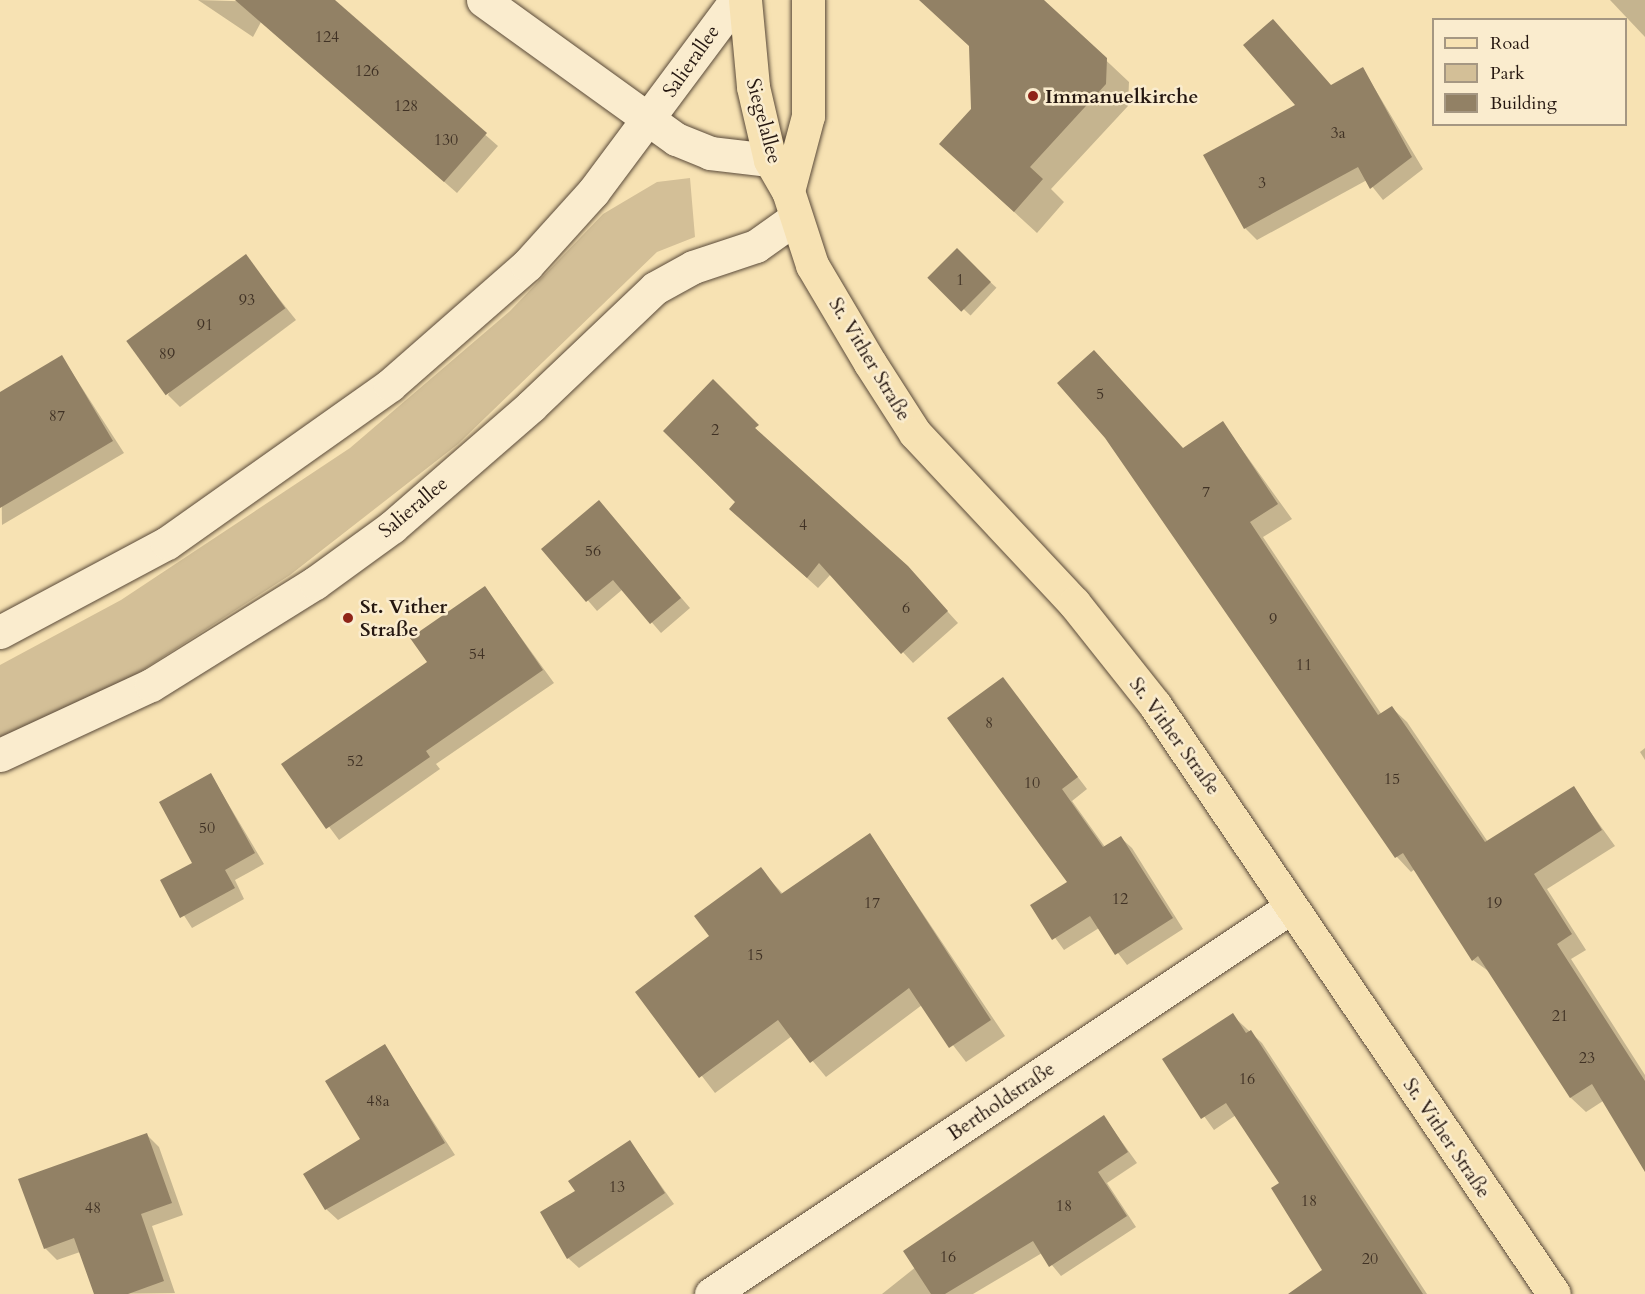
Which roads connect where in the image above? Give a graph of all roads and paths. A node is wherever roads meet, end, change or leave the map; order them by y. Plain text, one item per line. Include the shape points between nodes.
1 (483, 0) edge
2 (736, 0) edge
3 (745, 0) edge
4 (808, 0) edge
5 (647, 123) junction
6 (770, 160) junction
7 (791, 205) junction
8 (0, 632) edge
9 (0, 755) edge
10 (1291, 907) junction
11 (711, 1294) edge
12 (1554, 1294) edge

1 - 5 street
2 - 5 street, Salierallee
3 - 6 main road, Siegelallee via 752,77
4 - 7 main road, Siegelallee via 808,116
5 - 6 street via 710,153
5 - 8 street, Salierallee via 527,265 390,385 167,543
6 - 7 main road, Siegelallee
7 - 9 street, Salierallee via 756,246 693,267 655,288 401,519 315,583 151,685
7 - 10 main road, St. Vither Straße via 812,265 915,433 1103,640 1162,715
10 - 11 street, Bertholdstraße
10 - 12 main road, St. Vither Straße

